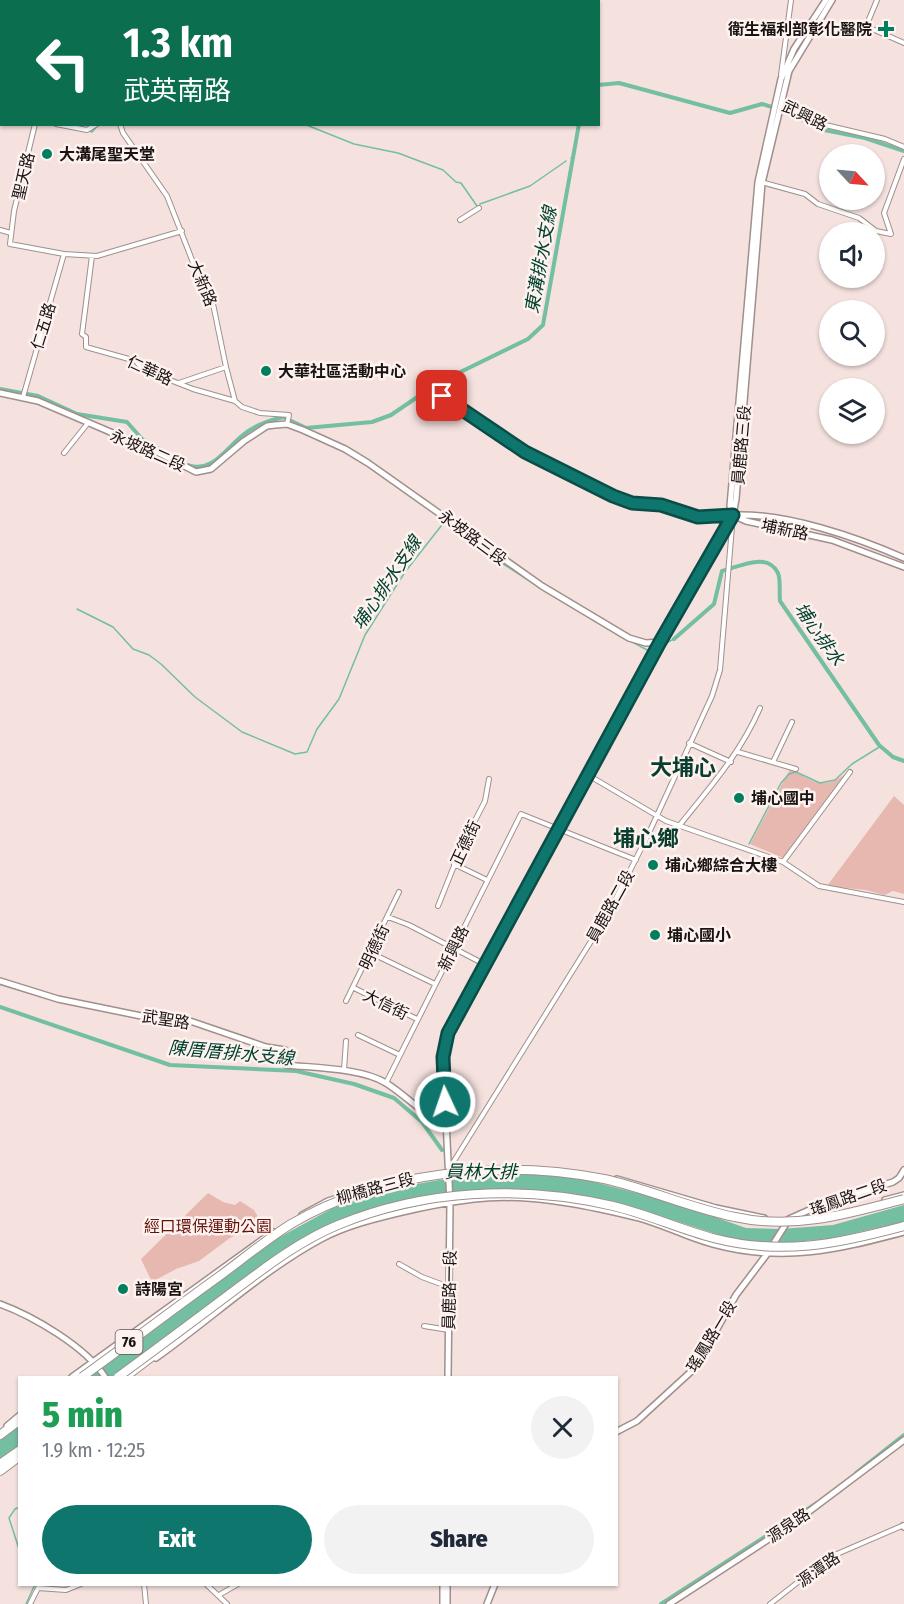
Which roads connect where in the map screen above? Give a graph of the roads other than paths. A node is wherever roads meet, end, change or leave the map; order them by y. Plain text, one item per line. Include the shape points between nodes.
1 (791, 0) edge
2 (826, 0) edge
3 (832, 0) edge
4 (878, 0) edge
5 (904, 43) edge
6 (783, 81) junction
7 (777, 101) junction
8 (35, 126) edge
9 (67, 126) edge
10 (94, 126) edge
11 (121, 126) edge
12 (904, 147) edge
13 (904, 159) edge
14 (760, 182) junction
15 (479, 208) dead end
16 (460, 220) dead end
17 (0, 230) edge
18 (182, 231) junction
19 (11, 232) junction
20 (64, 254) junction
21 (92, 256) junction
22 (226, 367) junction
23 (179, 383) junction
24 (433, 390) dead end
25 (0, 393) edge
26 (22, 397) junction
27 (235, 401) junction
28 (88, 423) junction
29 (287, 424) junction
30 (64, 453) dead end
31 (733, 515) junction
32 (904, 558) edge
33 (904, 567) edge
34 (660, 642) junction
35 (760, 708) dead end
36 (792, 722) dead end
37 (689, 743) junction
38 (738, 752) junction
39 (731, 762) junction
40 (773, 762) junction
41 (796, 769) dead end
42 (850, 772) dead end
43 (588, 775) junction
44 (489, 779) dead end
45 (655, 815) junction
46 (679, 826) junction
47 (558, 830) junction
48 (636, 860) junction
49 (783, 862) junction
50 (454, 864) junction
51 (487, 880) junction
52 (399, 892) dead end
53 (904, 902) edge
54 (438, 906) dead end
55 (388, 917) junction
56 (453, 948) junction
57 (371, 953) junction
58 (484, 964) junction
59 (0, 981) edge
60 (435, 984) junction
61 (354, 988) junction
62 (346, 1001) dead end
63 (417, 1019) junction
64 (358, 1035) dead end
65 (346, 1041) dead end
66 (400, 1055) junction
67 (344, 1071) junction
68 (386, 1083) junction
69 (446, 1126) junction
70 (904, 1170) edge
71 (449, 1173) junction
72 (904, 1197) edge
73 (450, 1203) junction
74 (787, 1222) junction
75 (904, 1226) edge
76 (904, 1232) edge
77 (767, 1254) junction
78 (399, 1264) dead end
79 (449, 1287) junction
80 (0, 1304) edge
81 (213, 1307) junction
82 (176, 1308) junction
83 (424, 1326) dead end
84 (449, 1330) junction
85 (93, 1362) junction
86 (73, 1376) edge
87 (79, 1376) edge
88 (83, 1376) edge
89 (104, 1376) edge
90 (119, 1376) edge
91 (126, 1376) edge
92 (131, 1376) edge
93 (448, 1376) edge
94 (18, 1417) edge
95 (18, 1423) edge
96 (618, 1431) edge
97 (0, 1434) edge
98 (904, 1440) edge
99 (18, 1451) edge
100 (18, 1458) edge
101 (0, 1464) edge
102 (0, 1472) edge
103 (904, 1526) edge
104 (76, 1586) edge
105 (144, 1586) edge
106 (208, 1586) edge
107 (235, 1586) edge
108 (445, 1586) edge
109 (494, 1586) edge
110 (219, 1595) junction
111 (30, 1604) edge
112 (147, 1604) edge
113 (227, 1604) edge
114 (445, 1604) edge
115 (486, 1604) edge
116 (669, 1604) edge
117 (770, 1604) edge

1 - 6 street via 782,57
2 - 6 main road via 794,49
3 - 6 main road
4 - 5 street via 867,24
6 - 7 main road, 員鹿路三段
7 - 12 street, 武興路 via 817,123
7 - 14 main road, 員鹿路三段
8 - 19 street, 聖天路
9 - 10 street via 87,130
11 - 18 street, 大新路 via 167,195
13 - 14 street via 884,213 891,234 876,231 859,218 819,204 805,194
14 - 31 main road, 員鹿路三段 via 730,506
15 - 16 street
17 - 19 street
18 - 21 street
18 - 22 street, 大新路 via 212,299
19 - 20 street via 10,244
20 - 21 street
20 - 26 street, 仁五路
21 - 23 street, 仁華路 via 82,334 86,347 136,360 142,369
22 - 23 street
22 - 27 street, 大新路
23 - 27 street, 仁華路
24 - 31 street via 525,452 613,496 698,517
25 - 26 main road, 永坡路二段
26 - 28 main road, 永坡路二段
27 - 29 street via 260,413 288,415
28 - 29 main road, 永坡路二段 via 196,472 211,469 267,426
28 - 30 street
29 - 34 main road, 永坡路三段 via 368,463 523,573 629,638
31 - 32 main road, 埔新路 via 754,514 832,531
31 - 33 main road, 埔新路 via 832,540
31 - 34 main road, 員鹿路一段
31 - 37 street, 員鹿路二段 via 718,679
34 - 43 main road, 員鹿路一段
35 - 38 street
36 - 40 street
37 - 39 street
37 - 45 street, 員鹿路二段
38 - 39 street
38 - 40 street
39 - 46 street
40 - 41 street
42 - 49 street
43 - 45 street
43 - 47 main road, 員鹿路一段
44 - 50 street, 正德街 via 485,801
45 - 46 street
45 - 48 street, 員鹿路二段
46 - 49 street
47 - 48 street
47 - 51 street, 新興路 via 521,814
47 - 58 main road, 員鹿路一段
48 - 71 street, 員鹿路二段 via 608,914
49 - 53 street via 819,886
50 - 51 street
50 - 54 street, 正德街
51 - 56 street, 新興路
52 - 55 street, 明德街
55 - 56 street
55 - 57 street, 明德街
56 - 58 street
56 - 60 street, 新興路
57 - 60 street
57 - 61 street, 明德街
58 - 69 main road, 員鹿路一段 via 445,1041
59 - 67 main road, 武聖路 via 58,999 146,1017 190,1021 285,1050 286,1065
60 - 63 street, 新興路
61 - 62 street, 明德街
61 - 63 street, 大信街
63 - 66 street, 新興路
64 - 66 street
65 - 67 street
66 - 68 street, 新興路
67 - 68 main road, 武聖路
68 - 69 main road, 武聖路
69 - 71 main road, 員鹿路一段
70 - 74 main road, 瑤鳳路二段 via 893,1182 825,1203
71 - 73 main road, 員鹿路一段
71 - 74 main road, 柳橋路三段 via 518,1166 562,1169 626,1180 731,1212
71 - 85 main road, 柳橋路三段 via 371,1185 309,1211 255,1243
72 - 74 main road, 柳橋路三段
72 - 82 highway, 76, bridge via 829,1218 768,1222 563,1173 477,1172 414,1180 333,1204 291,1225
73 - 77 main road, 柳橋路三段 via 503,1198 591,1207 635,1216 710,1244
73 - 79 main road, 員鹿路一段
73 - 92 main road, 柳橋路三段 via 380,1217 322,1238 273,1269
74 - 77 main road, 瑤鳳路一段
75 - 81 highway, 76, bridge via 836,1243 783,1249 711,1237 637,1212 592,1202 536,1194 475,1194 415,1202 338,1225 270,1264
76 - 77 main road, 柳橋路三段 via 837,1250
77 - 96 main road, 瑤鳳路一段 via 736,1295 695,1368 637,1421
78 - 79 street
79 - 84 main road, 員鹿路一段
80 - 85 main road via 44,1325
81 - 90 highway, 76, bridge
81 - 91 highway, bridge
82 - 87 highway, bridge via 162,1314
82 - 88 highway, 76, bridge
83 - 84 street
84 - 93 main road, 員鹿路一段
85 - 86 main road, 柳橋路三段
85 - 89 main road
94 - 97 main road
95 - 97 highway
98 - 116 main road, 源泉路 via 795,1522
99 - 101 highway
100 - 102 highway
103 - 117 street, 源潭路 via 830,1557
104 - 111 street via 66,1590 38,1588
105 - 112 street
106 - 110 street
107 - 110 street
108 - 114 main road
109 - 115 main road
110 - 113 street

